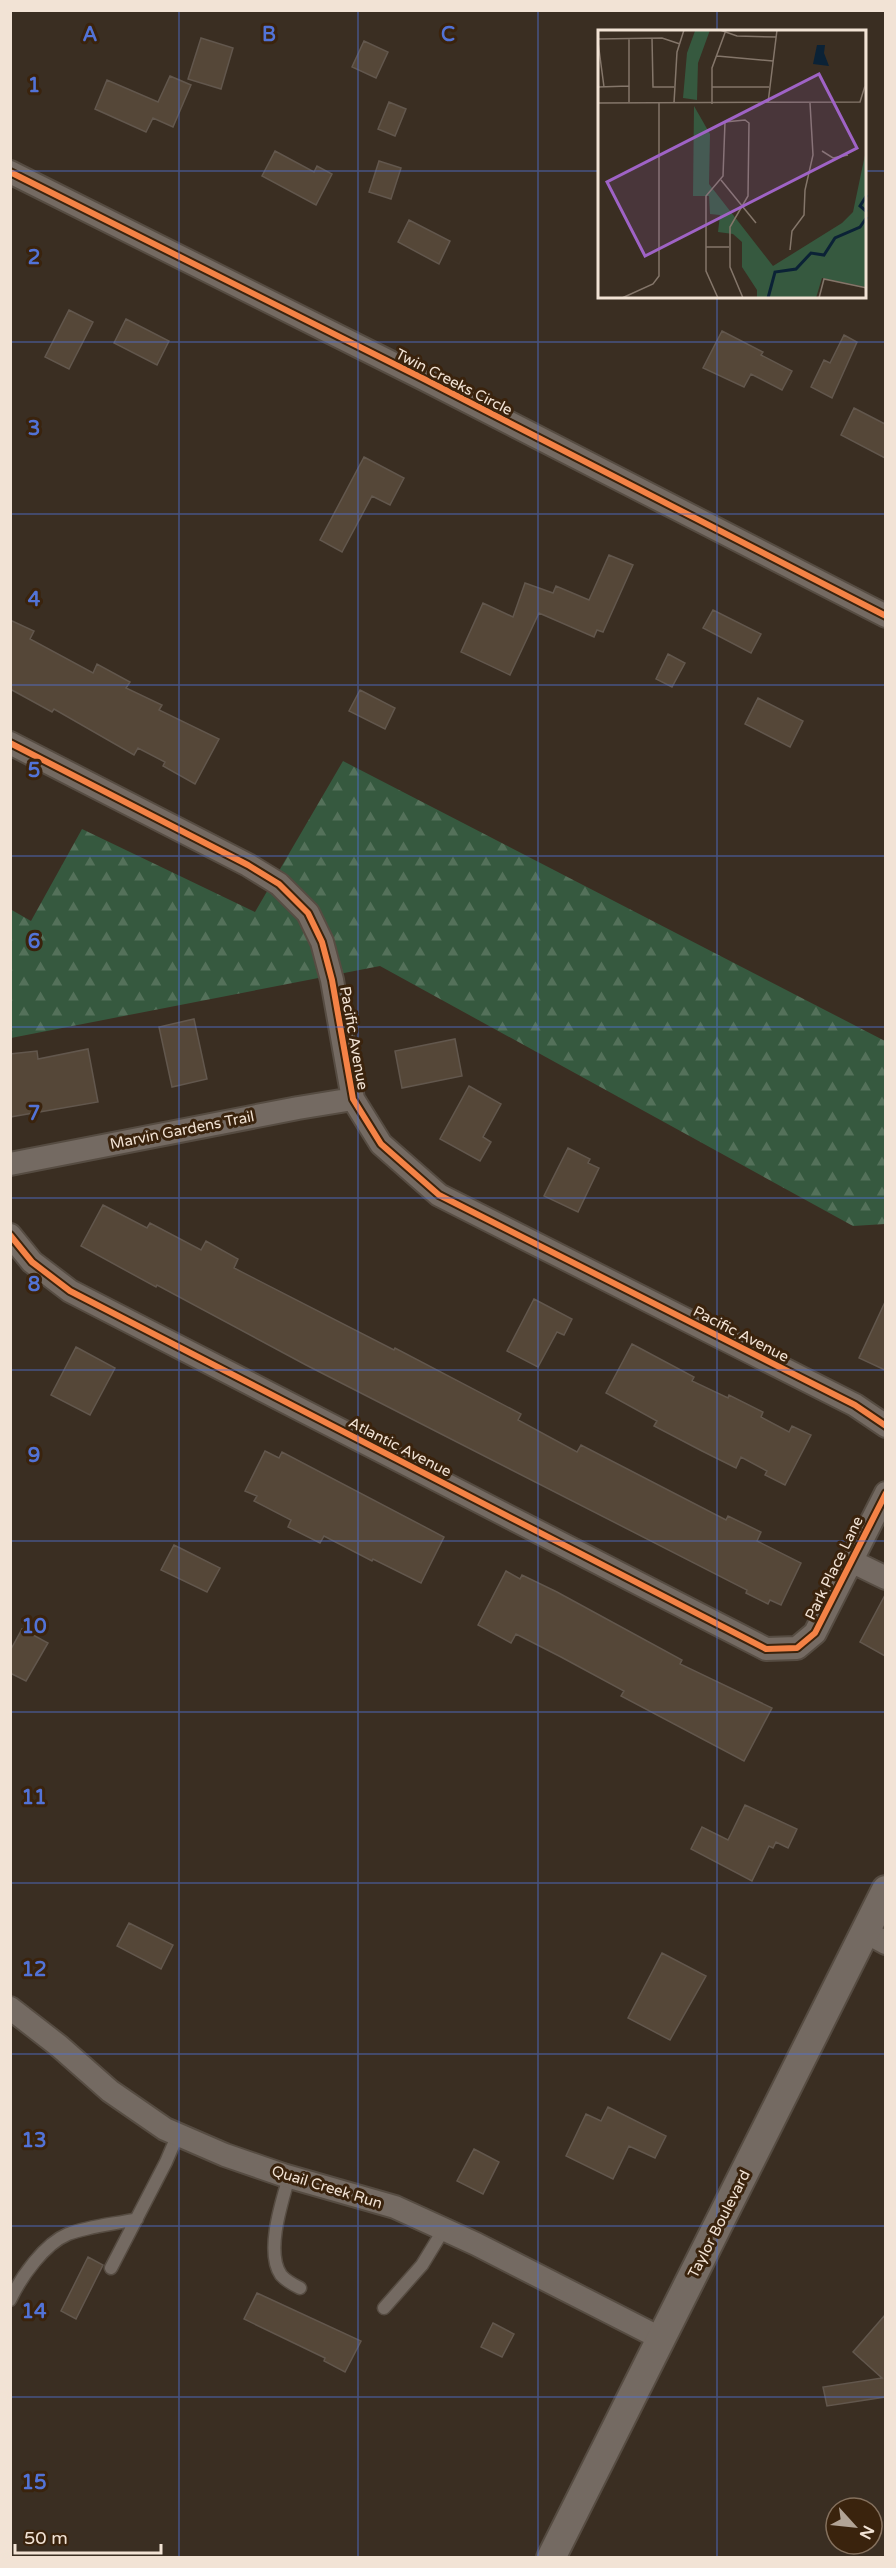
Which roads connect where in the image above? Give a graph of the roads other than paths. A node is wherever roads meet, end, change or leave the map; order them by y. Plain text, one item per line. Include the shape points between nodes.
1 (10, 172) edge
2 (885, 616) edge
3 (10, 743) edge
4 (353, 1099) junction
5 (10, 1164) edge
6 (10, 1235) edge
7 (885, 1426) edge
8 (885, 1493) edge
9 (877, 1532) edge
10 (851, 1560) junction
11 (885, 1578) edge
12 (796, 1648) joint
13 (885, 1890) edge
14 (875, 1937) edge
15 (10, 2008) edge
16 (178, 2134) junction
17 (290, 2177) junction
18 (137, 2220) junction
19 (444, 2229) junction
20 (111, 2268) dead end
21 (300, 2288) dead end
22 (10, 2300) edge
23 (384, 2308) dead end
24 (662, 2339) junction
25 (551, 2558) edge

1 - 2 street, Twin Creeks Circle
3 - 4 street, Pacific Avenue via 248,865 279,884 308,913 322,942 332,980
4 - 5 street, Marvin Gardens Trail
4 - 7 street, Pacific Avenue via 381,1144 439,1195 855,1405
6 - 12 street, Atlantic Avenue via 32,1262 70,1291 766,1649
8 - 9 street, Park Place Lane
9 - 10 street, Park Place Lane
10 - 11 street
10 - 12 street, Park Place Lane via 815,1633
13 - 14 street, Taylor Boulevard
14 - 24 street, Taylor Boulevard
15 - 16 street, Quail Creek Run via 110,2091
16 - 17 street, Quail Creek Run
16 - 18 lane
17 - 19 street, Quail Creek Run via 396,2207
17 - 21 lane via 278,2219 276,2261 279,2273
18 - 20 lane
18 - 22 lane via 67,2234 39,2256
19 - 23 lane via 422,2265
19 - 24 street, Quail Creek Run
24 - 25 street, Taylor Boulevard

